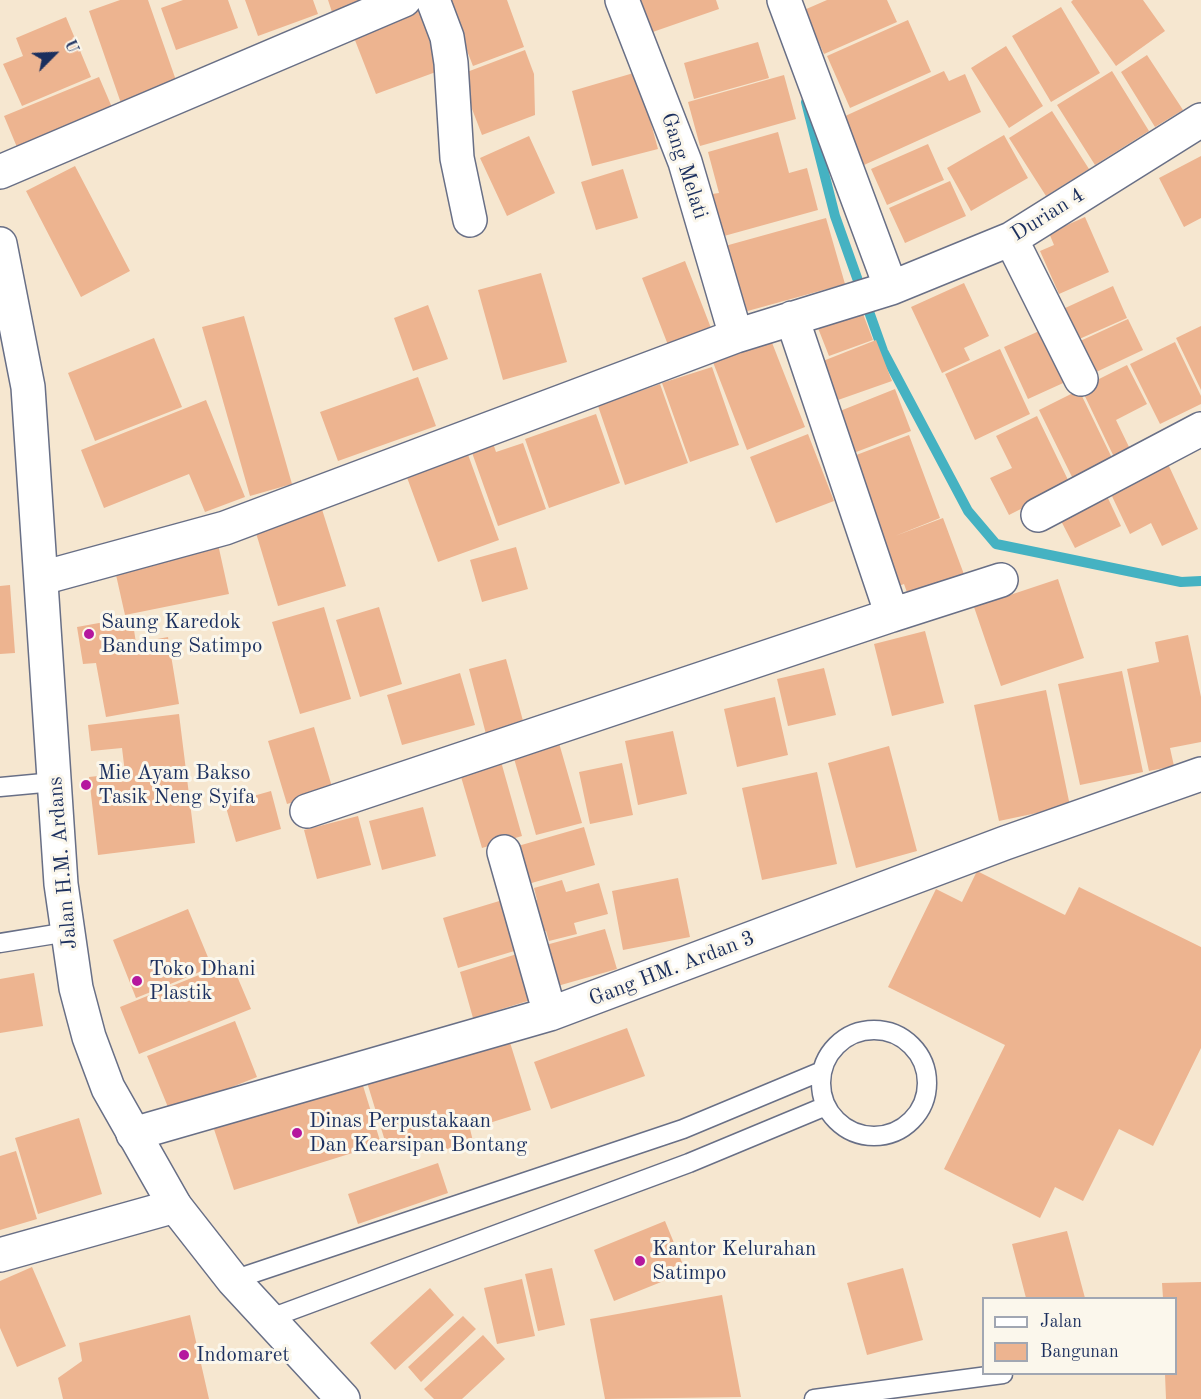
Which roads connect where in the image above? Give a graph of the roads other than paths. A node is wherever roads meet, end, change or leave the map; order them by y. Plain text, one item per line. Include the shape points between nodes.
1 (404, 0) edge
2 (433, 0) edge
3 (622, 0) edge
4 (784, 0) edge
5 (1201, 120) edge
6 (0, 172) edge
7 (470, 220) dead end
8 (1011, 239) junction
9 (0, 247) edge
10 (888, 289) junction
11 (792, 318) junction
12 (736, 336) junction
13 (1082, 379) dead end
14 (1201, 429) edge
15 (1038, 515) dead end
16 (42, 578) junction
17 (1000, 580) dead end
18 (892, 615) junction
19 (1201, 774) edge
20 (54, 782) junction
21 (0, 787) edge
22 (308, 811) dead end
23 (504, 852) dead end
24 (68, 932) junction
25 (0, 943) edge
26 (550, 1014) junction
27 (822, 1071) junction
28 (826, 1106) junction
29 (133, 1134) junction
30 (175, 1206) junction
31 (0, 1255) edge
32 (234, 1280) junction
33 (268, 1319) junction
34 (996, 1375) edge
35 (343, 1399) edge
36 (814, 1399) edge

1 - 6 street
2 - 7 street via 447,37 457,158
3 - 12 street, Gang Melati via 685,162
4 - 10 street
5 - 8 street, Durian 4
8 - 10 street, Durian 4
8 - 13 street
9 - 16 street, Jalan H.M. Ardans via 28,387
10 - 11 street, Durian 4
11 - 12 street, Durian 4
11 - 18 street
12 - 16 street, Durian 4 via 225,528
14 - 15 street
16 - 20 street, Jalan H.M. Ardans
17 - 18 street
18 - 22 street
19 - 26 street, Gang HM. Ardan 3 via 1005,843
20 - 21 lane
20 - 24 street, Jalan H.M. Ardans
23 - 26 street
24 - 25 lane
24 - 29 street, Jalan H.M. Ardans via 76,988 89,1037 108,1088
26 - 29 street, Gang HM. Ardan 3
27 - 28 lane via 821,1089
27 - 28 lane via 829,1054 841,1041 874,1030 907,1042 926,1071 927,1089 922,1105 906,1125 883,1136 866,1136 850,1130
27 - 32 lane via 683,1129
28 - 33 lane via 689,1162
29 - 30 street, Jalan H.M. Ardans
30 - 31 street
30 - 32 street, Jalan H.M. Ardans
32 - 33 street, Jalan H.M. Ardans
33 - 35 street, Jalan H.M. Ardans
34 - 36 lane

